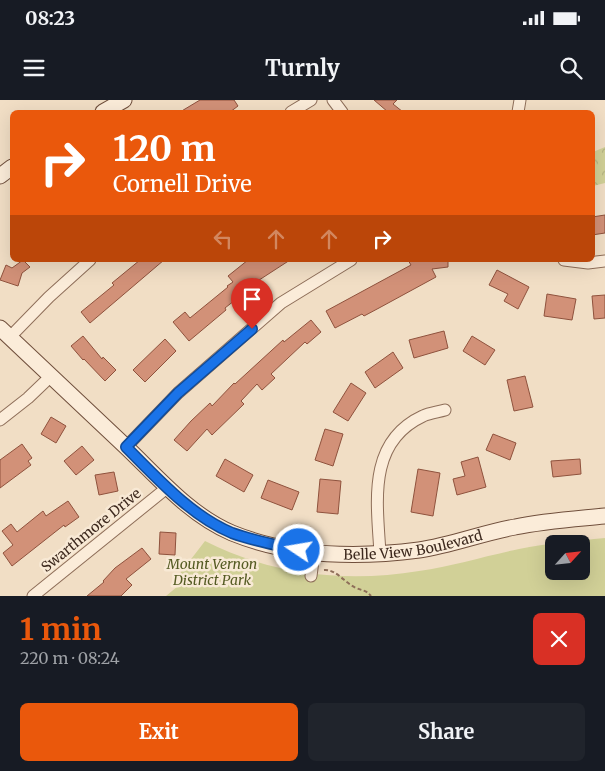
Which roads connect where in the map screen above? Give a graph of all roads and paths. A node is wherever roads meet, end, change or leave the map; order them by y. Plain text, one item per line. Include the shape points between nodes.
1 (124, 100) edge
2 (311, 100) edge
3 (107, 110) edge
4 (294, 110) edge
5 (88, 262) edge
6 (348, 262) edge
7 (5, 332) edge
8 (51, 376) junction
9 (445, 410) dead end
10 (0, 420) edge
11 (126, 447) junction
12 (168, 487) junction
13 (605, 516) edge
14 (380, 552) junction
15 (314, 553) junction
16 (311, 573) joint
17 (33, 596) edge
18 (371, 596) edge

1 - 3 main road
2 - 4 street
5 - 7 street
6 - 11 street via 281,303 178,393
7 - 8 main road, Belle View Boulevard
8 - 10 street
8 - 11 main road, Belle View Boulevard
9 - 14 street via 416,420 395,438 384,454 377,502
11 - 12 main road, Belle View Boulevard
12 - 15 main road, Belle View Boulevard via 205,517 231,532
12 - 17 street, Swarthmore Drive
13 - 14 main road, Belle View Boulevard via 534,524 435,547
14 - 15 main road, Belle View Boulevard via 348,555
15 - 16 street
16 - 18 path via 330,570

